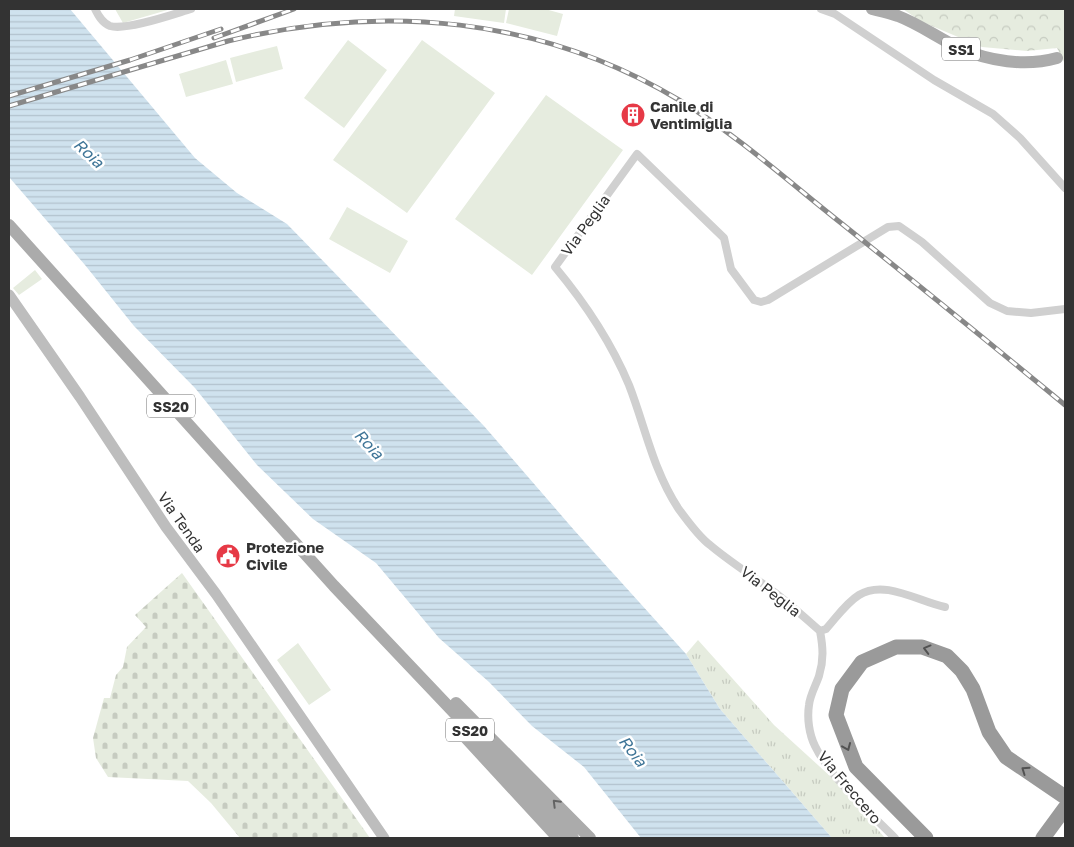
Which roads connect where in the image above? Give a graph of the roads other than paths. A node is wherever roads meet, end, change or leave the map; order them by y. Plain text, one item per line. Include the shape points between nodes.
1 (95, 9) edge
2 (191, 9) edge
3 (821, 9) edge
4 (872, 9) edge
5 (1057, 58) dead end
6 (1065, 188) edge
7 (9, 225) edge
8 (10, 298) edge
9 (1065, 309) edge
10 (946, 607) dead end
11 (820, 631) junction
12 (404, 661) junction
13 (1065, 797) edge
14 (1065, 808) edge
15 (384, 838) edge
16 (558, 838) edge
17 (573, 838) edge
18 (590, 838) edge
19 (895, 838) edge
20 (926, 838) edge
21 (1043, 838) edge

1 - 2 street via 108,25 119,27
3 - 6 street via 835,14 992,114 1020,138
4 - 5 main road, SS1 via 898,16 960,48 986,57 1021,62
7 - 12 main road, SS20
8 - 15 main road, Via Tenda
9 - 11 street, Via Peglia via 1031,313 1007,311 990,303 922,242 899,226 888,227 787,290 761,302 754,300 731,269 724,238 637,154 555,267 596,322 613,353 628,385 656,466 678,507 708,544 777,594
10 - 11 street via 890,591 873,590 858,596 826,629
11 - 19 street, Via Freccero via 823,655 809,704 808,724 815,745 830,768
12 - 16 main road via 428,697
12 - 17 main road, SS20
18 -> 12 main road via 446,692
13 -> 20 highway via 1006,757 989,732 973,689 947,656 922,647 896,647 862,662 842,689 836,715 856,767
14 - 21 highway

